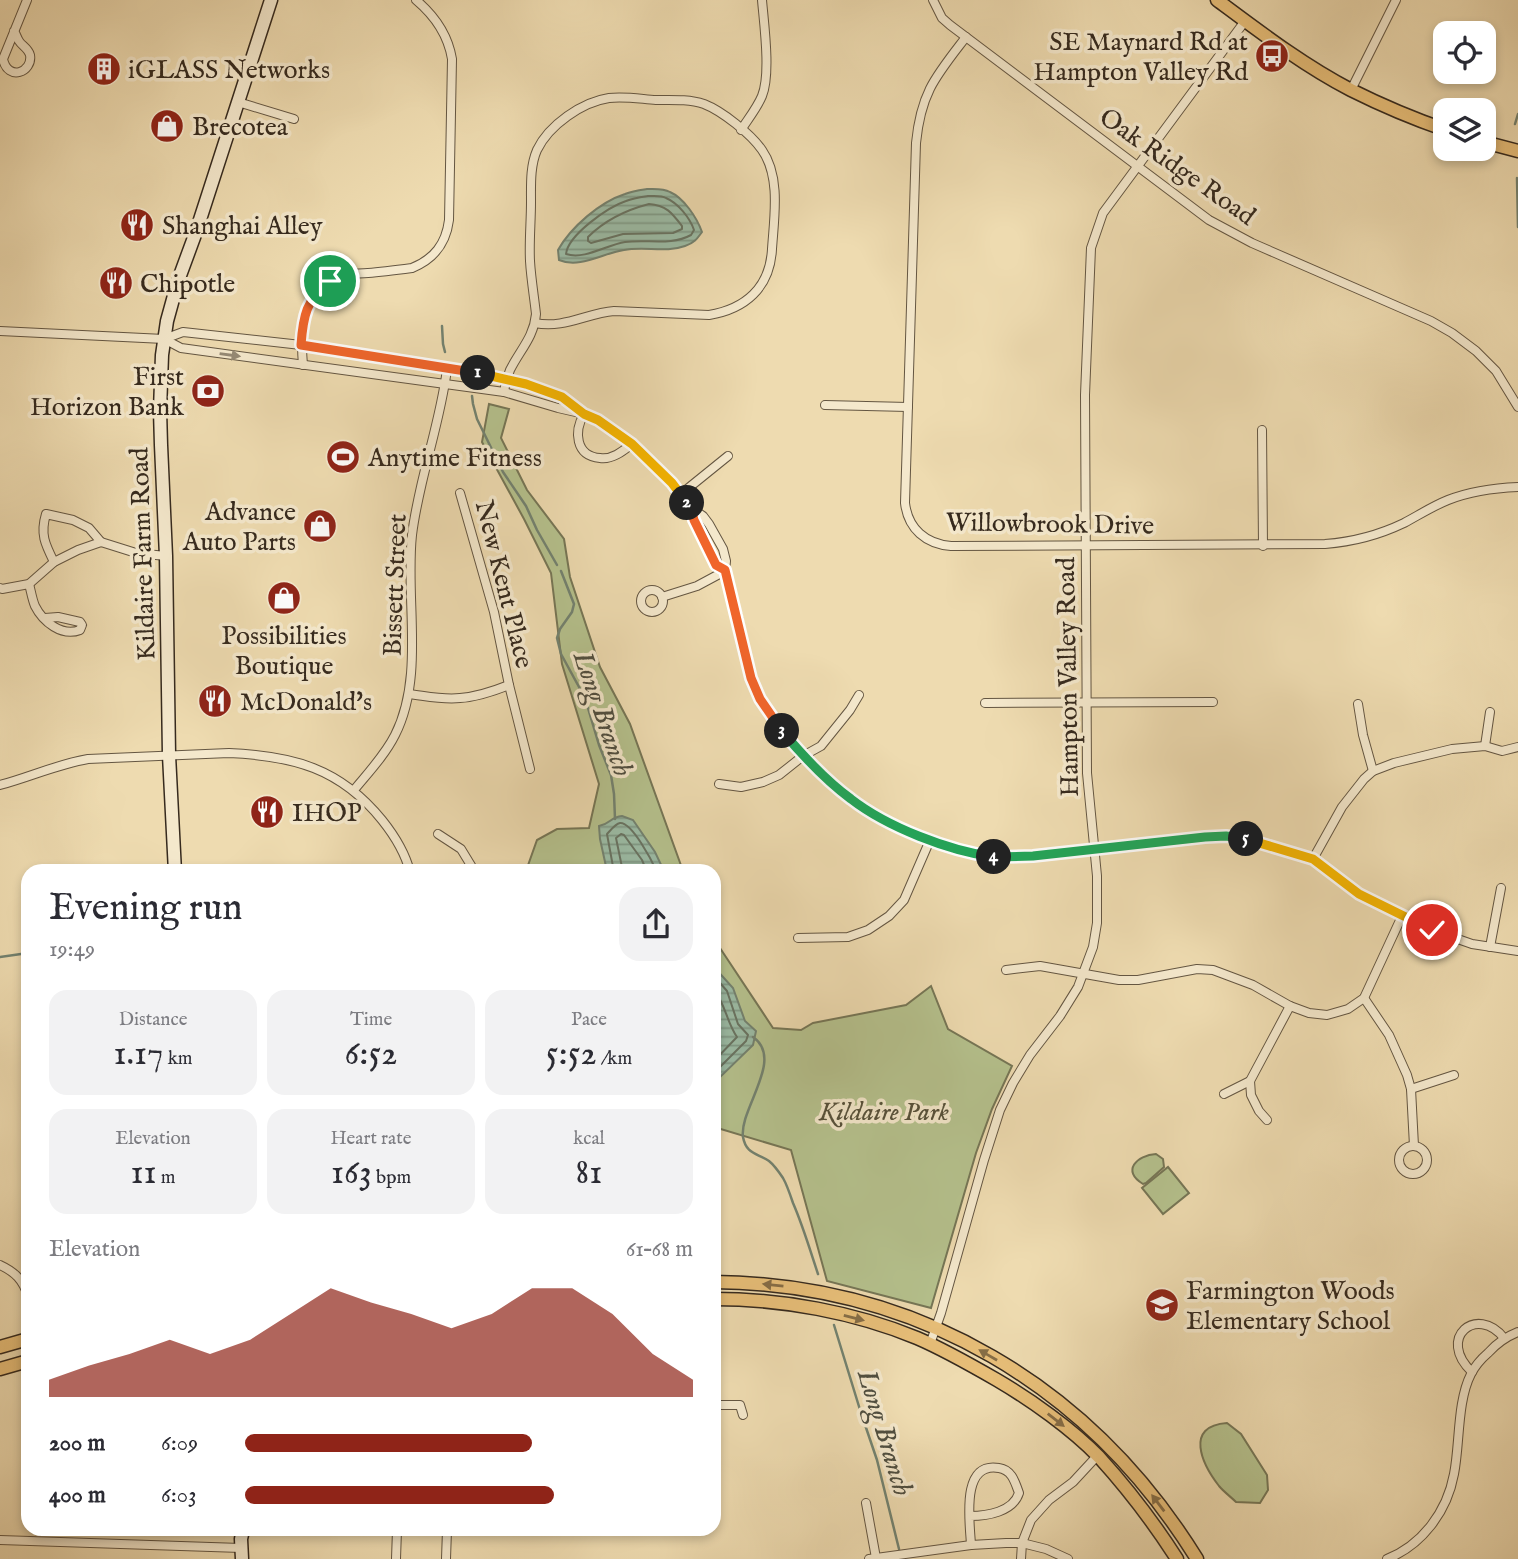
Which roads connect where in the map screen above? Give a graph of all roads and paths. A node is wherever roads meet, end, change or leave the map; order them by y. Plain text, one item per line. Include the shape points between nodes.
1 (27, 0) edge
2 (271, 0) edge
3 (415, 0) edge
4 (762, 0) edge
5 (933, 0) edge
6 (1217, 0) edge
7 (1396, 0) edge
8 (1245, 21) junction
9 (15, 31) junction
10 (966, 37) junction
11 (1350, 90) junction
12 (238, 102) junction
13 (294, 118) dead end
14 (1433, 125) edge
15 (741, 130) junction
16 (1496, 145) edge
17 (1518, 151) edge
18 (1137, 166) junction
19 (535, 323) junction
20 (1, 333) edge
21 (164, 339) junction
22 (301, 345) junction
23 (303, 365) junction
24 (447, 369) junction
25 (507, 379) junction
26 (445, 384) junction
27 (504, 392) junction
28 (825, 405) dead end
29 (908, 407) junction
30 (1518, 407) edge
31 (584, 414) junction
32 (1262, 430) dead end
33 (632, 444) junction
34 (728, 456) dead end
35 (1518, 487) edge
36 (460, 493) dead end
37 (681, 494) junction
38 (691, 508) junction
39 (101, 542) junction
40 (1263, 546) junction
41 (1086, 547) junction
42 (166, 556) junction
43 (54, 562) junction
44 (725, 570) junction
45 (29, 584) junction
46 (0, 587) edge
47 (662, 597) dead end
48 (44, 618) dead end
49 (509, 685) junction
50 (410, 694) junction
51 (859, 695) dead end
52 (985, 702) dead end
53 (1086, 702) junction
54 (1213, 702) dead end
55 (1357, 704) dead end
56 (1490, 712) dead end
57 (1485, 746) junction
58 (1518, 747) edge
59 (169, 755) junction
60 (803, 756) junction
61 (530, 769) dead end
62 (1373, 771) junction
63 (719, 784) dead end
64 (0, 785) edge
65 (355, 790) junction
66 (438, 834) dead end
67 (930, 840) junction
68 (1095, 848) junction
69 (1313, 859) junction
70 (176, 864) edge
71 (408, 864) edge
72 (470, 864) edge
73 (1501, 888) dead end
74 (1402, 916) junction
75 (798, 938) dead end
76 (1490, 947) junction
77 (1518, 951) edge
78 (1006, 970) dead end
79 (1084, 973) junction
80 (1364, 998) junction
81 (1290, 1006) junction
82 (1454, 1075) dead end
83 (1250, 1081) junction
84 (1411, 1089) junction
85 (1224, 1094) dead end
86 (1267, 1120) dead end
87 (1414, 1146) dead end
88 (0, 1265) edge
89 (21, 1281) edge
90 (721, 1282) edge
91 (721, 1299) edge
92 (935, 1328) junction
93 (1518, 1332) edge
94 (1504, 1338) junction
95 (21, 1341) edge
96 (930, 1344) junction
97 (0, 1347) edge
98 (21, 1363) edge
99 (0, 1369) edge
100 (1472, 1372) junction
101 (721, 1405) edge
102 (743, 1415) dead end
103 (1098, 1455) junction
104 (866, 1503) dead end
105 (970, 1517) junction
106 (397, 1536) edge
107 (447, 1536) edge
108 (0, 1540) edge
109 (241, 1541) edge
110 (1022, 1543) junction
111 (971, 1545) junction
112 (396, 1559) edge
113 (446, 1559) edge
114 (873, 1559) edge
115 (1021, 1559) edge
116 (1068, 1559) edge
117 (1177, 1559) edge
118 (1197, 1559) edge
119 (1387, 1559) edge

1 - 9 street
2 - 12 main road, Kildaire Farm Road
3 - 22 street via 439,25 452,59 449,220 444,241 430,258 412,268 340,276 319,289 304,317
4 - 15 street via 765,84
5 - 10 street, Oak Ridge Road via 942,18
6 - 8 main road
7 - 11 street
8 - 11 main road
8 - 18 street, Hampton Valley Road
9 - 9 street via 3,59 14,73 26,68 30,56
10 - 18 street, Oak Ridge Road
10 - 29 street, Willowbrook Drive via 931,85 919,119
11 - 14 main road
12 - 13 street
12 - 21 main road, Kildaire Farm Road via 178,281
15 - 19 street via 720,112 697,102 616,98 580,109 551,132 536,152 532,173 530,258
15 - 19 street via 766,157 774,192 772,258 762,284 751,297 723,313 709,315 606,312 558,324
16 - 17 main road
18 - 30 street, Oak Ridge Road via 1230,232 1452,333 1496,371
18 - 41 street, Hampton Valley Road via 1103,213 1091,248 1085,395
19 - 25 street
20 - 21 street
21 - 22 street via 183,332
21 -> 23 street via 181,348
21 - 42 main road, Kildaire Farm Road via 160,410
22 - 23 street
22 - 24 street
23 - 26 street
24 - 25 street
24 - 26 street, Bissett Street
25 - 27 street
25 - 31 street via 562,397
26 - 27 street
26 - 50 street, Bissett Street via 412,536
27 - 31 street
28 - 29 street
29 - 41 street, Willowbrook Drive via 905,503 912,525 923,537 951,546
31 - 33 street
31 - 33 street via 577,439 590,455 611,457
32 - 40 street
33 - 37 street
34 - 37 street
35 - 40 street, Willowbrook Drive via 1446,500 1356,540
36 - 49 street, New Kent Place via 494,612
37 - 38 street
38 - 44 street via 716,565
38 - 44 street via 703,516 723,549
39 - 42 street
39 - 43 street
39 - 43 street via 89,528 46,514 44,538
40 - 41 street, Willowbrook Drive
41 - 53 street, Hampton Valley Road
42 - 59 main road, Kildaire Farm Road
43 - 45 street
44 - 47 street via 697,586
44 - 60 street via 755,689
45 - 46 street
45 - 48 street
49 - 50 street, New Kent Place via 462,698
49 - 61 street, New Kent Place
50 - 65 street, Bissett Street via 396,734
51 - 60 street via 821,746
52 - 53 street
53 - 54 street
53 - 68 street, Hampton Valley Road via 1087,780
55 - 62 street
56 - 57 street
57 - 58 street via 1502,751
57 - 62 street via 1428,754
59 - 64 street via 79,760
59 - 65 street via 280,758 320,769
59 - 70 main road, Kildaire Farm Road
60 - 63 street via 763,782 741,787
60 - 67 street via 862,807
62 - 69 street via 1342,807
65 - 71 street via 388,828
66 - 72 street via 461,849
67 - 68 street via 998,857
67 - 75 street via 904,900 889,916 848,937
68 - 69 street via 1226,836
68 - 79 street, Hampton Valley Road via 1097,923
69 - 74 street via 1359,894
73 - 76 street
74 - 76 street via 1457,940
74 - 80 street
76 - 77 street
78 - 79 street via 1040,966
79 - 81 street via 1138,980 1213,970
79 - 92 street, Hampton Valley Road via 1060,1016 1024,1064 1000,1110
80 - 81 street via 1327,1015
80 - 84 street via 1388,1035
81 - 83 street
82 - 84 street
83 - 85 street
83 - 86 street via 1251,1095
84 - 87 street
88 - 89 street
92 -> 90 main road via 829,1294
91 -> 96 main road via 835,1313
92 - 96 street, Hampton Valley Road
118 -> 92 main road via 1149,1490 1090,1427 1027,1378
93 - 94 street
94 - 100 street
94 - 100 street via 1487,1325 1472,1325 1462,1331 1458,1349
95 - 97 main road
96 -> 103 main road via 1017,1392
98 - 99 main road
100 - 119 street via 1447,1497 1429,1529
101 - 102 street via 740,1405
103 - 110 street via 1040,1509
103 - 117 main road
104 - 114 street
105 - 105 street via 971,1490 978,1474 994,1467 1008,1472 1018,1493 1015,1502 987,1516
105 - 111 street
106 - 112 street
107 - 113 street
108 - 109 street
110 - 111 street
110 - 115 street
110 - 116 street
111 - 114 street

